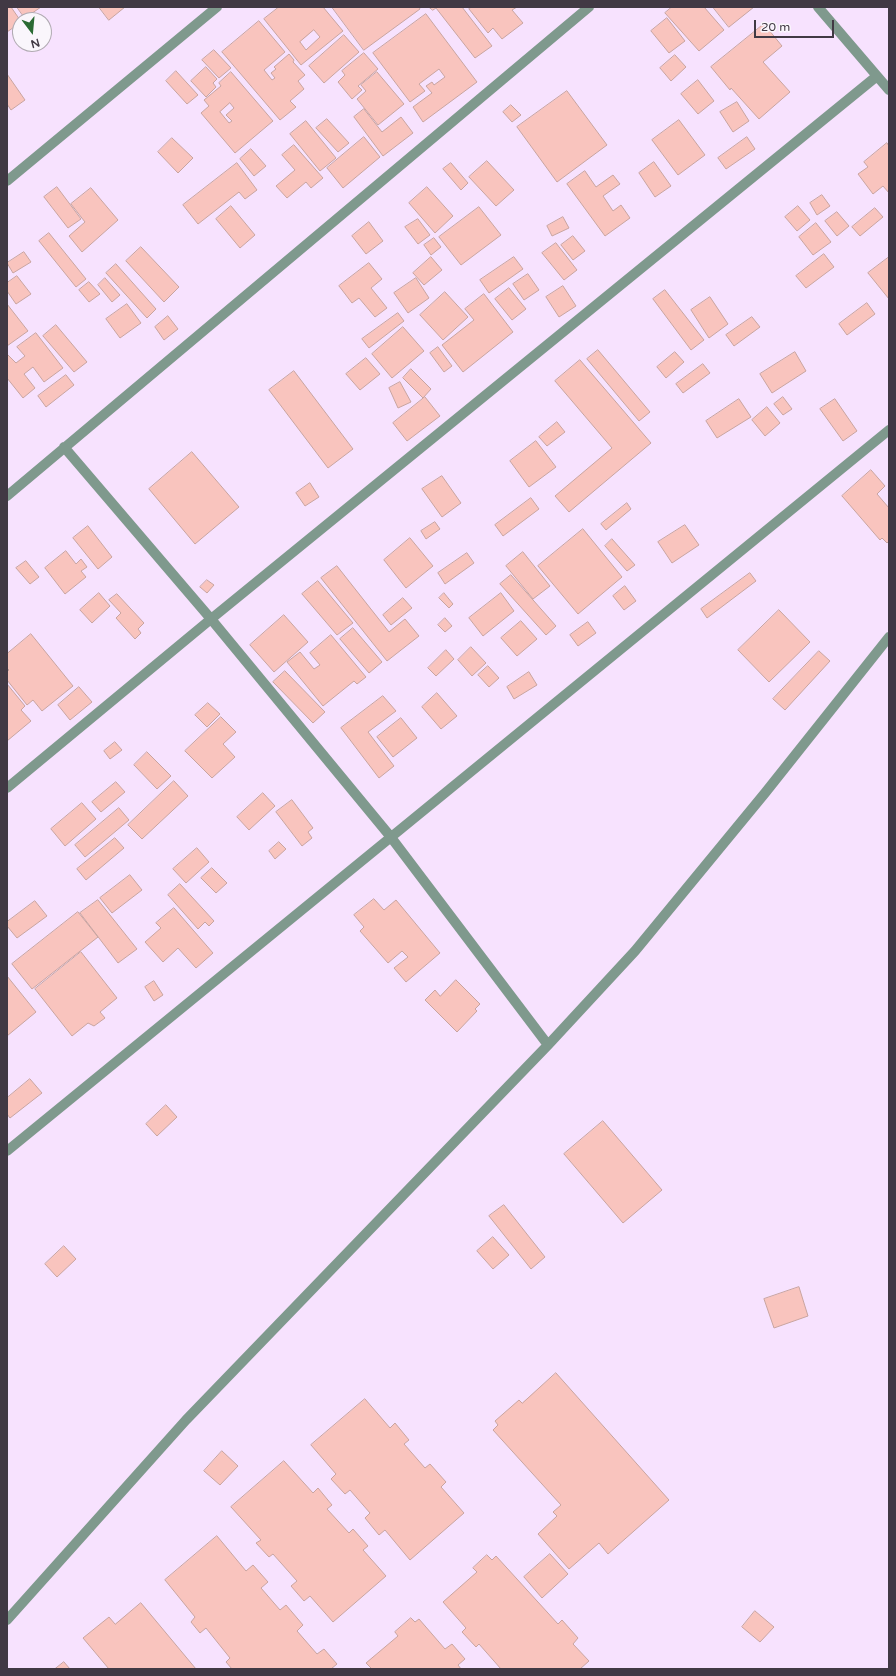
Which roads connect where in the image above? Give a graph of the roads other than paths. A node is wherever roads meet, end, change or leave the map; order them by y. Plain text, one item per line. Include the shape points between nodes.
1 (217, 7) edge
2 (589, 7) edge
3 (818, 7) edge
4 (877, 76) junction
5 (889, 90) edge
6 (7, 181) edge
7 (889, 430) edge
8 (64, 447) junction
9 (7, 496) edge
10 (211, 619) junction
11 (889, 637) edge
12 (7, 788) edge
13 (390, 836) junction
14 (548, 1045) junction
15 (7, 1151) edge
16 (7, 1620) edge

1 - 6 street
2 - 8 street
3 - 4 street
4 - 5 street
4 - 10 street
7 - 13 street
8 - 9 street
8 - 10 street
10 - 12 street
10 - 13 street
11 - 14 street via 635,951
13 - 14 street
13 - 15 street
14 - 16 street via 186,1420

